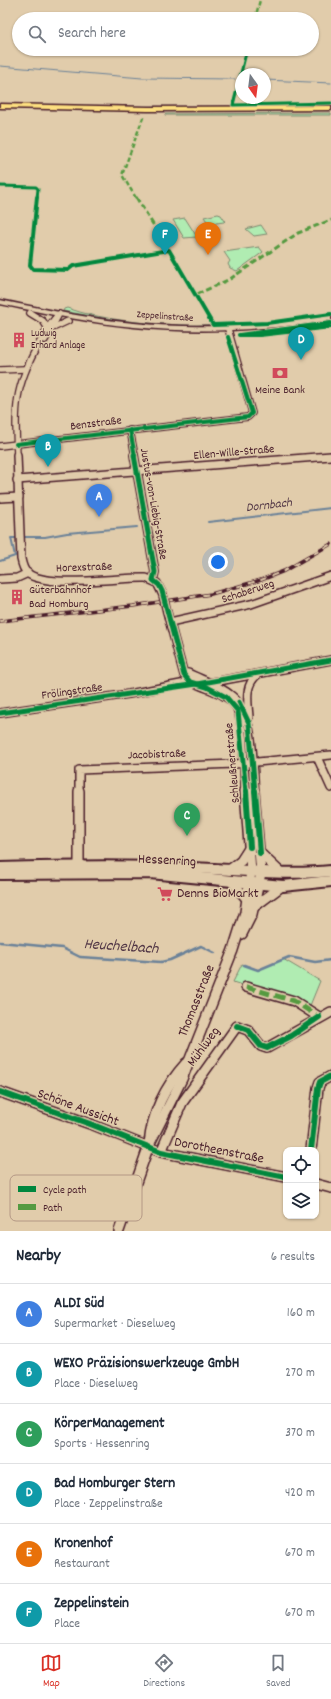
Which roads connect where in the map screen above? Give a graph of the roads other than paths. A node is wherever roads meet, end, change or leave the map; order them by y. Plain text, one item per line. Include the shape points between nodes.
1 (0, 106) edge
2 (331, 109) edge
3 (0, 302) edge
4 (0, 307) edge
5 (30, 313) junction
6 (57, 317) junction
7 (331, 320) edge
8 (68, 321) junction
9 (49, 328) junction
10 (228, 331) junction
11 (24, 369) junction
12 (0, 370) edge
13 (130, 430) junction
14 (16, 444) junction
15 (0, 446) edge
16 (331, 456) edge
17 (139, 471) junction
18 (18, 480) junction
19 (19, 497) junction
20 (0, 498) edge
21 (28, 573) junction
22 (331, 576) edge
23 (0, 580) edge
24 (152, 580) junction
25 (170, 622) junction
26 (331, 660) edge
27 (262, 673) junction
28 (186, 674) junction
29 (208, 682) junction
30 (193, 683) junction
31 (178, 685) junction
32 (0, 713) edge
33 (249, 723) junction
34 (331, 755) edge
35 (317, 757) junction
36 (248, 763) junction
37 (331, 788) edge
38 (250, 847) junction
39 (260, 853) junction
40 (79, 866) junction
41 (0, 868) edge
42 (230, 870) junction
43 (331, 871) edge
44 (256, 873) junction
45 (0, 874) edge
46 (282, 874) junction
47 (231, 881) junction
48 (331, 881) edge
49 (255, 884) junction
50 (283, 886) junction
51 (247, 899) junction
52 (254, 907) junction
53 (233, 950) junction
54 (246, 987) dead end
55 (331, 1012) edge
56 (319, 1017) junction
57 (331, 1076) edge
58 (0, 1092) edge
59 (149, 1146) junction
60 (311, 1147) edge
61 (161, 1152) junction
62 (139, 1175) edge
63 (283, 1176) edge
64 (319, 1185) edge
65 (331, 1188) edge
66 (123, 1221) edge
67 (119, 1231) edge

1 - 2 highway
1 - 2 highway via 147,112
3 - 6 main road, Zeppelinstraße
4 - 5 main road, Zeppelinstraße
5 - 6 main road, Zeppelinstraße
5 - 9 street
6 - 8 main road, Zeppelinstraße
6 - 9 street
6 - 10 main road, Zeppelinstraße via 142,326
7 - 10 main road, Zeppelinstraße via 279,329
8 - 9 street
8 - 10 main road, Zeppelinstraße via 151,331
9 - 11 street
10 - 13 street, Benzstraße via 252,413 250,416 238,420
11 - 12 street
11 - 14 street via 15,412
13 - 14 street, Benzstraße
13 - 17 street, Justus-von-Liebig-Straße
14 - 15 street, Benzstraße
14 - 18 street
16 - 17 street, Ellen-Wille-Straße
17 - 18 street, Ellen-Wille-Straße
17 - 24 street, Justus-von-Liebig-Straße via 155,572
18 - 19 street
19 - 20 street
19 - 21 street via 22,561
21 - 23 street
21 - 24 street, Horexstraße via 51,580 139,577
22 - 25 street, Schaberweg via 229,610
24 - 25 street, Schleußnerstraße, bridge via 159,585
25 - 28 street, Schleußnerstraße
26 - 27 street, Frölingstraße
27 - 29 street, Frölingstraße
27 - 33 street, Schleußnerstraße via 252,678 248,686
28 - 29 street, Schleußnerstraße
28 - 30 street, Schleußnerstraße
28 - 31 street
29 - 30 street, Frölingstraße
29 - 33 street, Schleußnerstraße via 238,700
30 - 31 street, Frölingstraße
30 - 36 street, Schleußnerstraße via 222,694 236,707
31 - 32 street, Frölingstraße
33 - 36 street, Schleußnerstraße
34 - 35 street, Jacobistraße
35 - 36 street, Jacobistraße
35 - 37 street
36 - 38 street, Schleußnerstraße
36 - 39 street, Schleußnerstraße
36 - 40 street, Jacobistraße via 79,770
38 - 42 street via 241,861
38 - 44 street, Schleußnerstraße
39 - 44 street, Schleußnerstraße
39 - 46 street
40 - 41 street, Hessenring
40 - 42 street, Hessenring
42 - 44 street, Hessenring
43 - 46 street, Hessenring
44 - 46 street, Hessenring
44 - 49 street, Schleußnerstraße
45 - 47 street, Hessenring via 150,873
47 - 49 street, Hessenring
47 - 51 street
48 - 50 street, Hessenring
49 - 50 street, Hessenring
49 - 51 street, Thomasstraße
49 - 52 street, Thomasstraße
50 - 52 street
51 - 53 street, Thomasstraße
52 - 53 street, Thomasstraße
53 - 59 street, Thomasstraße via 185,1072
54 - 56 street via 298,1002
55 - 56 street, Mühlweg
56 - 61 street, Mühlweg via 267,1048 261,1046 248,1030 237,1026 182,1103
57 - 60 street via 320,1082 318,1088
58 - 59 street, Schöne Aussicht
59 - 61 street, Dorotheenstraße
59 - 62 street, Thomasstraße
61 - 63 street, Dorotheenstraße
64 - 65 street
66 - 67 street, Thomasstraße

